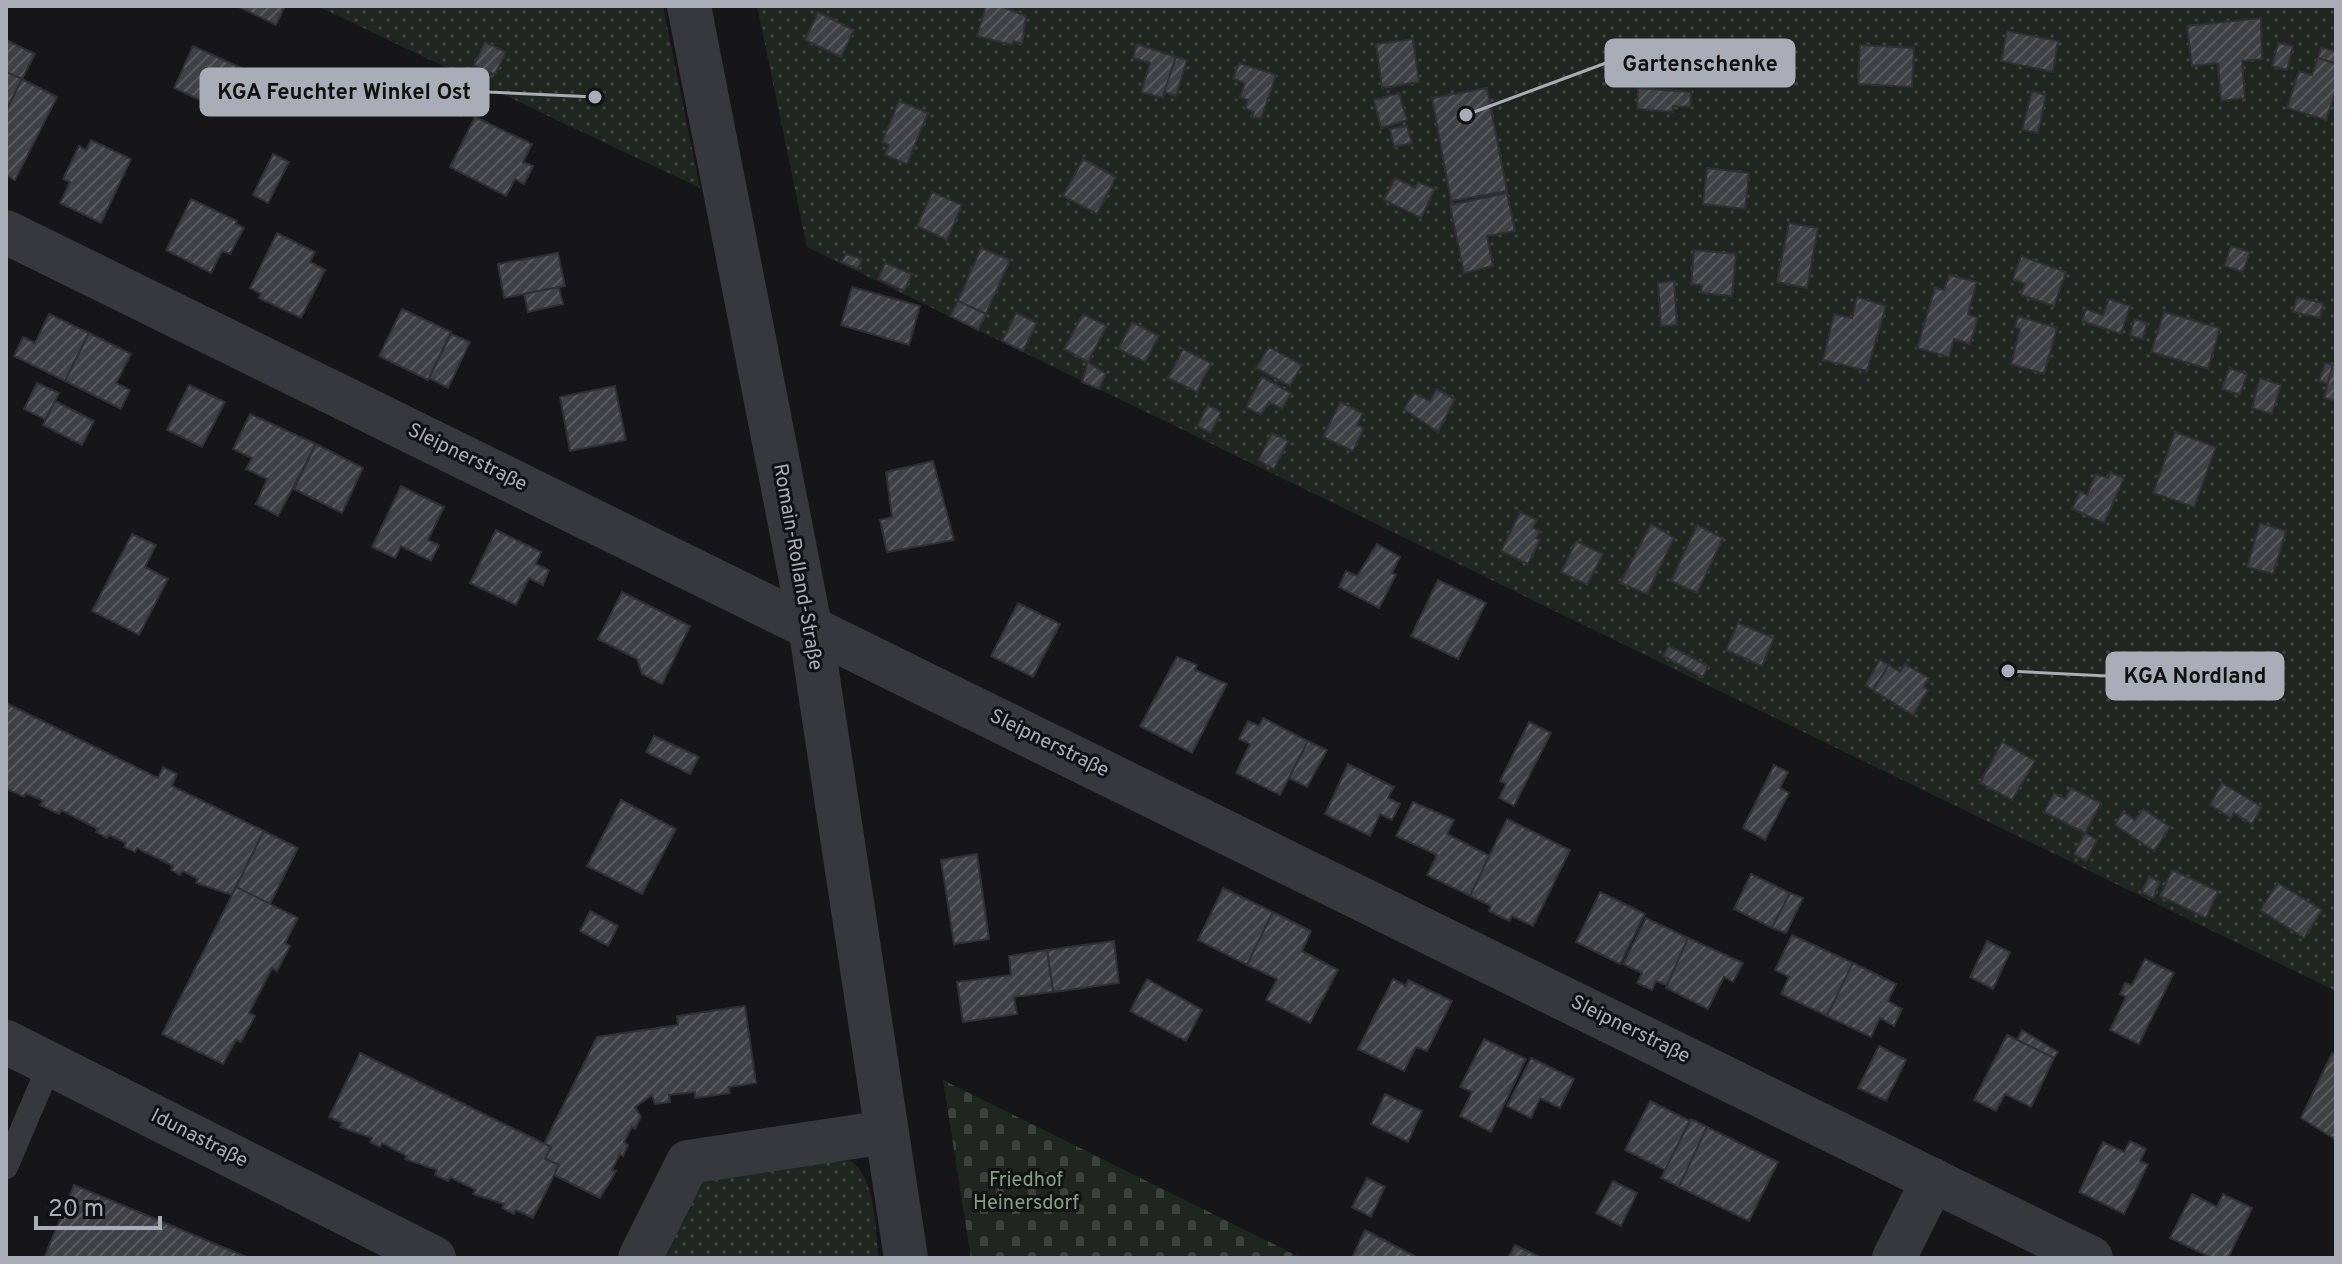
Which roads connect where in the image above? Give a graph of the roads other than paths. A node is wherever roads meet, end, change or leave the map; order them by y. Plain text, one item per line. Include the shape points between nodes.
1 (689, 6) edge
2 (6, 232) edge
3 (810, 626) junction
4 (6, 1042) edge
5 (50, 1064) junction
6 (886, 1132) junction
7 (6, 1167) edge
8 (1933, 1180) junction
9 (434, 1258) edge
10 (640, 1258) edge
11 (906, 1258) edge
12 (1894, 1258) edge
13 (2091, 1258) edge

1 - 3 street, Romain-Rolland-Straße
2 - 3 street, Sleipnerstraße
3 - 6 street, Romain-Rolland-Straße
3 - 8 street, Sleipnerstraße
4 - 5 street, Idunastraße
5 - 7 lane
5 - 9 street, Idunastraße
6 - 10 street via 688,1162
6 - 11 street, Romain-Rolland-Straße
8 - 12 street
8 - 13 street, Sleipnerstraße

